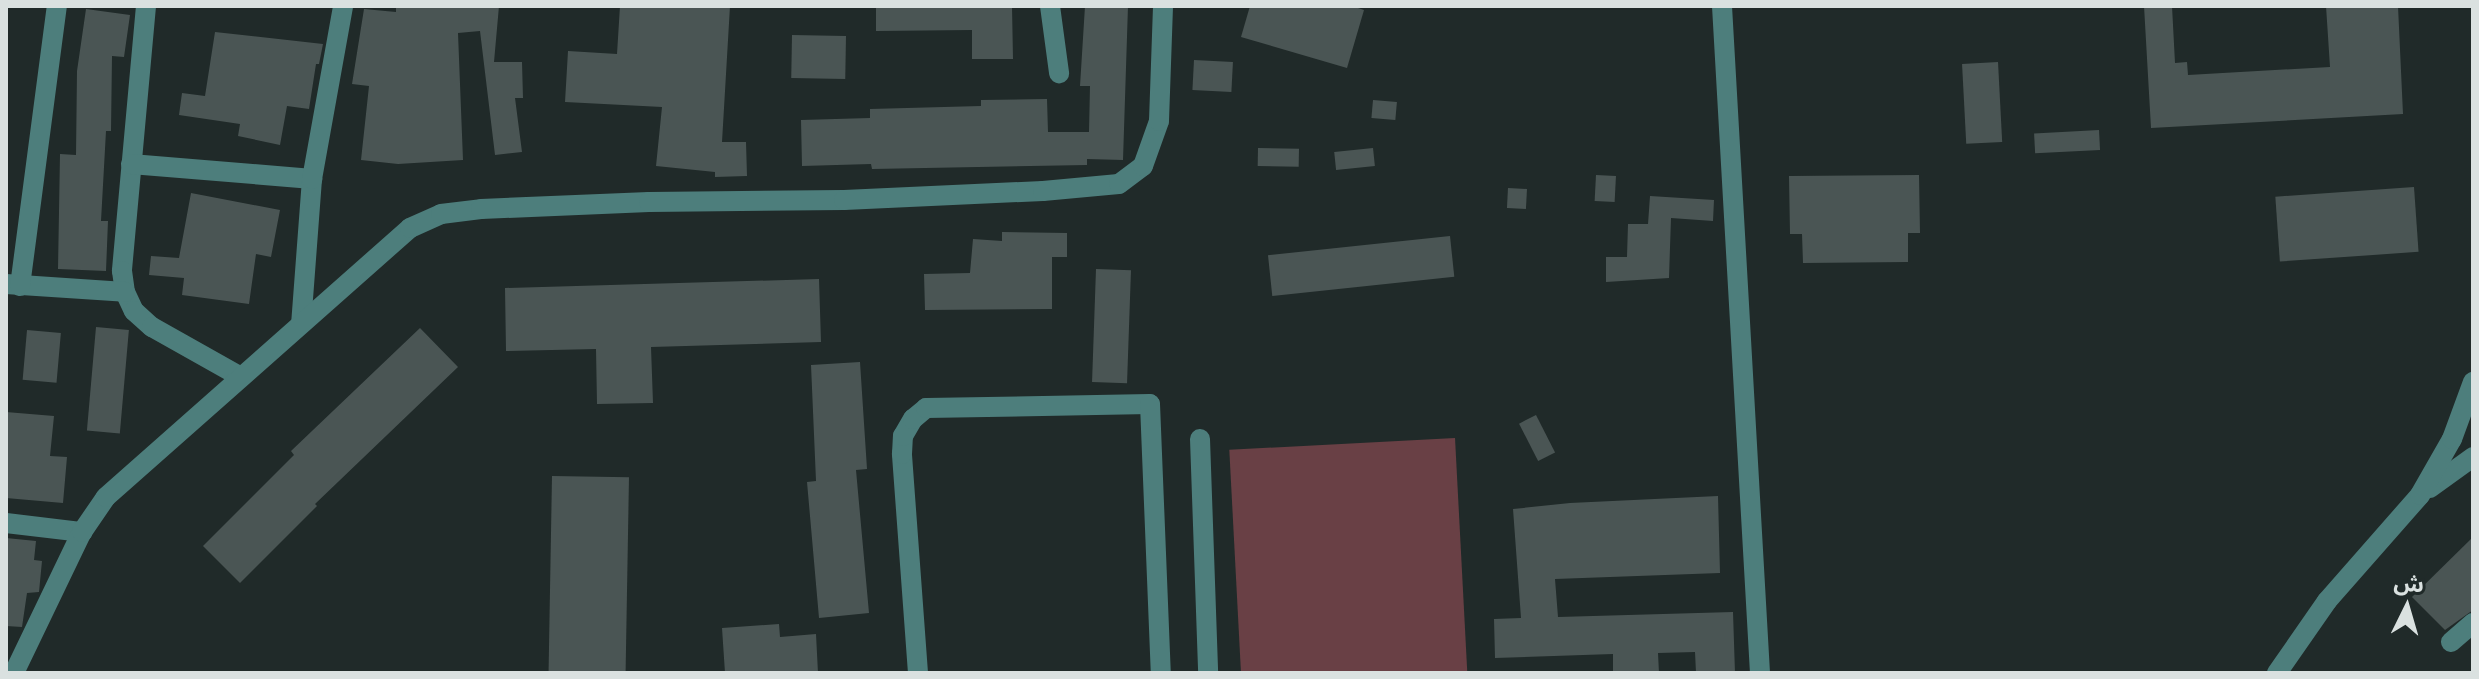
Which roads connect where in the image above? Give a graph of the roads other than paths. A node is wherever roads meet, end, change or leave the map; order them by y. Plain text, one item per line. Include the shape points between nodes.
1 (57, 6) edge
2 (146, 6) edge
3 (343, 6) edge
4 (1050, 6) edge
5 (1163, 6) edge
6 (1722, 6) edge
7 (1059, 73) dead end
8 (131, 164) junction
9 (312, 179) junction
10 (13, 285) edge
11 (125, 292) junction
12 (301, 324) junction
13 (241, 377) junction
14 (2473, 382) edge
15 (1200, 439) dead end
16 (2473, 457) edge
17 (2420, 495) junction
18 (6, 523) edge
19 (82, 532) junction
20 (2473, 623) edge
21 (2451, 642) dead end
22 (14, 673) edge
23 (918, 673) edge
24 (1161, 673) edge
25 (1208, 673) edge
26 (1760, 673) edge
27 (2277, 673) edge

1 - 10 street
2 - 8 street
3 - 9 street
4 - 7 street
5 - 12 street via 1159,121 1143,166 1119,184 441,214 391,242
6 - 26 street
8 - 9 street
8 - 11 street
9 - 12 street
10 - 11 street
11 - 13 street via 134,311 152,327
12 - 13 street
13 - 19 street via 106,497
14 - 17 street via 2452,439
15 - 25 street
16 - 17 street
17 - 27 street via 2347,576
18 - 19 street
19 - 22 street
20 - 21 street
23 - 24 street via 902,454 903,436 913,419 926,408 1150,404

